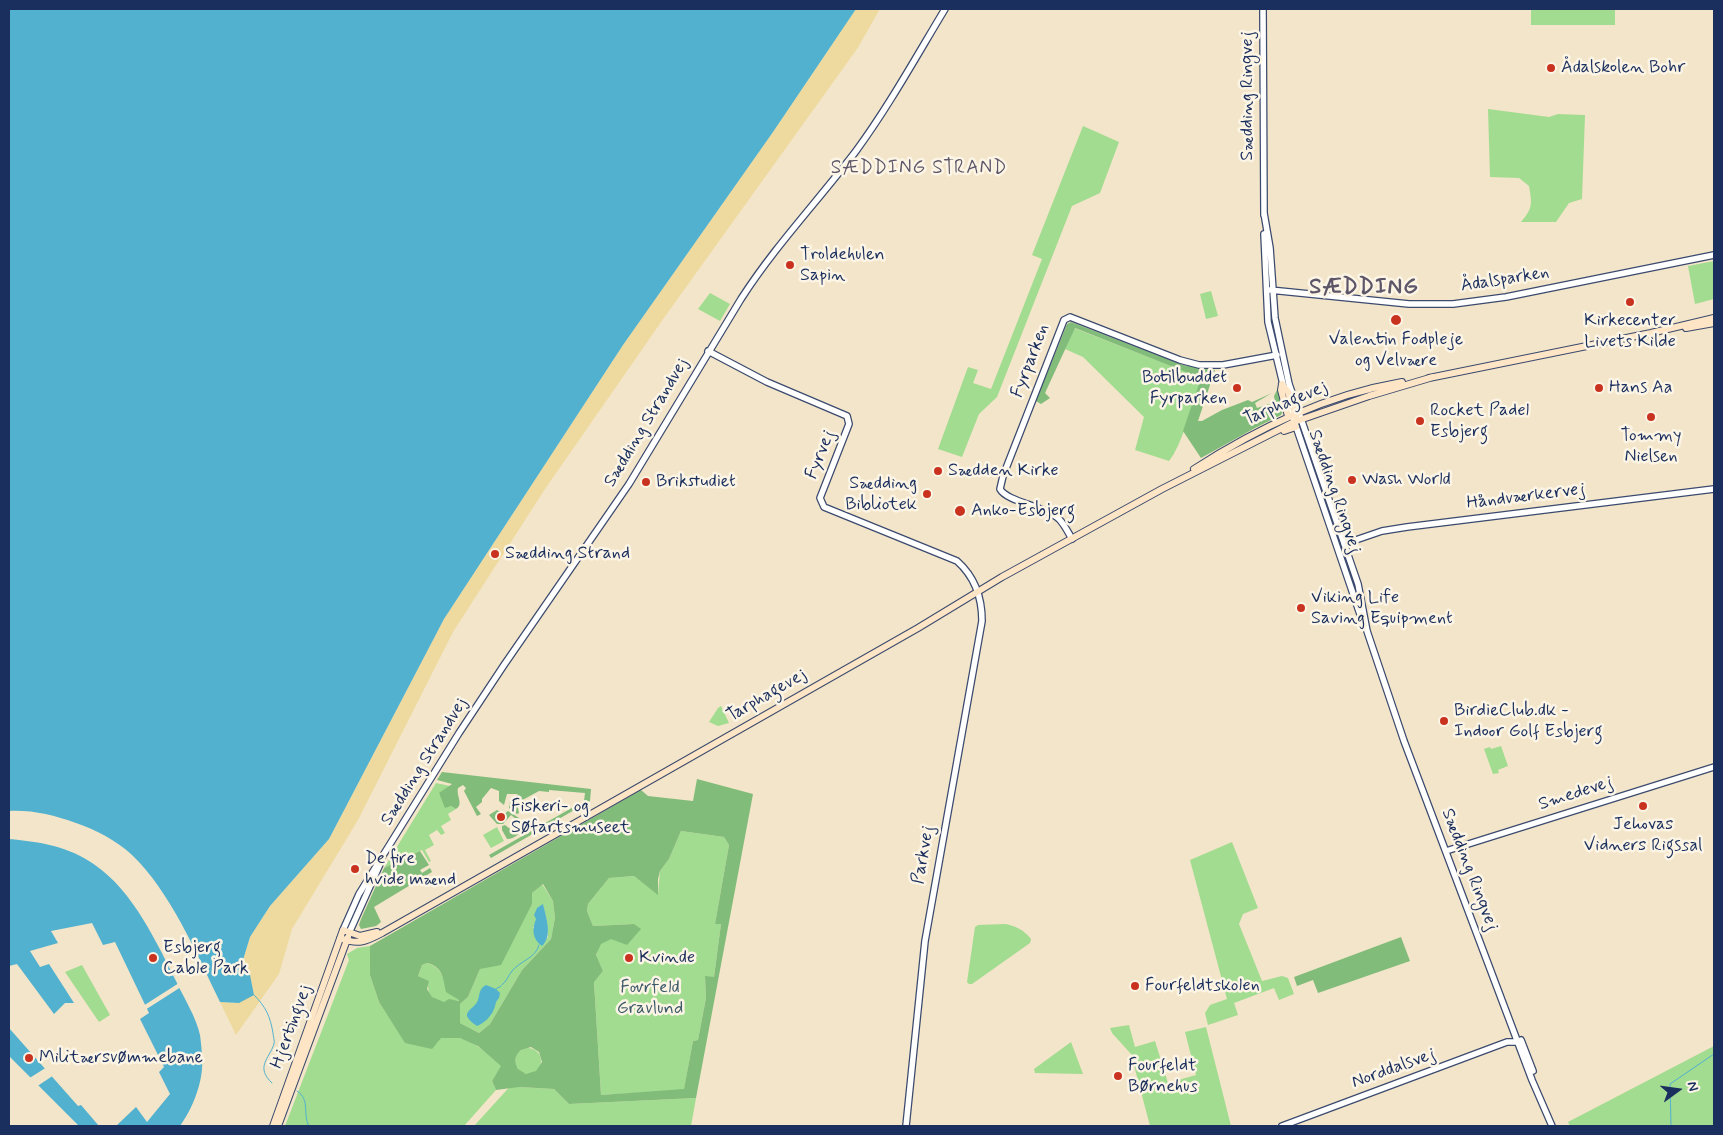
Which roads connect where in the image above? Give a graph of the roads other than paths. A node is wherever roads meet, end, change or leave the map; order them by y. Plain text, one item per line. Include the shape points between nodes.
1 (945, 9) edge
2 (1263, 9) edge
3 (1714, 255) edge
4 (1269, 292) junction
5 (1714, 318) edge
6 (1714, 323) edge
7 (1650, 333) junction
8 (708, 351) junction
9 (1278, 353) junction
10 (1433, 377) junction
11 (1282, 384) joint
12 (1343, 396) junction
13 (1295, 416) junction
14 (1162, 489) junction
15 (1714, 489) edge
16 (1072, 539) junction
17 (1344, 544) junction
18 (978, 592) junction
19 (1367, 631) junction
20 (1714, 766) edge
21 (1446, 851) junction
22 (382, 859) junction
23 (359, 894) junction
24 (366, 896) junction
25 (358, 912) junction
26 (387, 929) junction
27 (346, 931) junction
28 (343, 939) junction
29 (1494, 978) junction
30 (1513, 1040) junction
31 (290, 1077) junction
32 (1535, 1077) junction
33 (268, 1126) edge
34 (273, 1126) edge
35 (278, 1126) edge
36 (906, 1126) edge
37 (1282, 1126) edge
38 (1554, 1126) edge

1 - 8 street, Sædding Strandvej via 890,102 856,151 759,270
2 - 4 street, Sædding Ringvej via 1264,213 1270,248
3 - 4 street, Ådalsparken via 1506,297 1453,304 1410,304
4 - 9 street, Sædding Ringvej via 1268,322
5 - 7 main road, Tarphagevej
6 - 7 main road, Tarphagevej
7 - 10 main road, Tarphagevej
8 - 18 street, Fyrvej via 767,382 847,416 850,424 820,498 824,507 957,561
8 - 22 street, Sædding Strandvej via 628,484 475,708
9 - 11 street, Sædding Ringvej
9 - 13 street, Sædding Ringvej
9 - 16 street, Fyrparken via 1223,365 1199,365 1070,317 1064,320 1000,485 1005,495 1051,513
10 - 12 main road, Tarphagevej
10 - 13 main road, Tarphagevej
11 - 13 main road via 1282,394
12 - 13 main road
12 - 13 main road via 1301,407
13 - 14 main road, Tarphagevej via 1251,434
13 - 14 main road, Tarphagevej via 1289,429 1255,442
13 - 17 street, Sædding Ringvej
13 - 19 street, Sædding Ringvej
14 - 16 main road, Tarphagevej
15 - 17 street, Håndværkervej via 1407,527
16 - 18 main road, Tarphagevej
17 - 19 street, Sædding Ringvej via 1358,584
18 - 26 main road, Tarphagevej
18 - 36 street, Parkvej via 982,621 925,941
19 - 21 street, Sædding Ringvej
20 - 21 street, Smedevej
21 - 29 street, Sædding Ringvej
22 - 23 street, Sædding Strandvej
22 - 24 street, Sædding Strandvej
23 - 24 street
23 - 25 street
23 - 27 street, Sædding Strandvej
24 - 25 street, Sædding Strandvej
25 - 27 street, Sædding Strandvej
26 - 27 main road, Tarphagevej via 366,936
26 - 28 main road, Tarphagevej via 361,942
27 - 28 main road, Sædding Strandvej
28 - 31 main road, Hjertingvej
28 - 35 main road, Hjertingvej
29 - 30 street, Sædding Ringvej
29 - 32 street, Sædding Ringvej
30 - 32 street via 1518,1037
30 - 37 street, Norddalsvej
30 - 38 street, Sædding Ringvej
31 - 33 main road
31 - 34 main road, Hjertingvej
32 - 38 street, Sædding Ringvej

